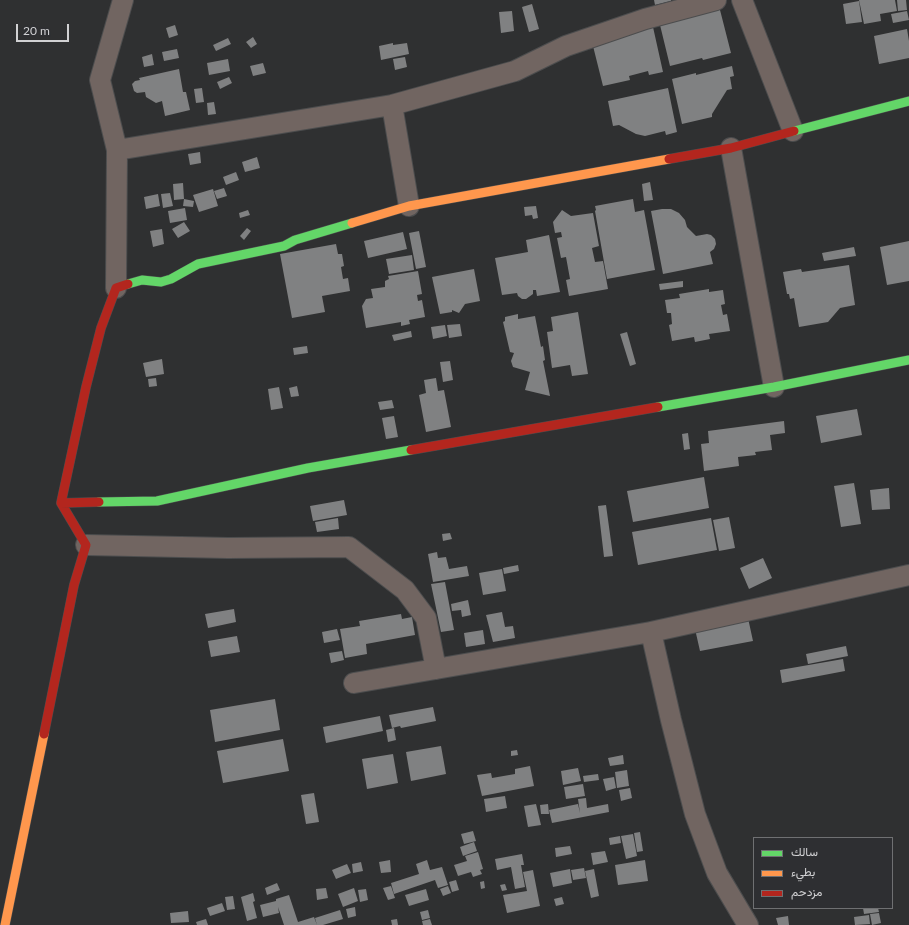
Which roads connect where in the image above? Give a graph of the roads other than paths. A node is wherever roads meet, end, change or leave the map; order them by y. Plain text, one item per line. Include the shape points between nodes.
1 (122, 0) edge
2 (716, 0) edge
3 (742, 0) edge
4 (909, 101) edge
5 (392, 105) junction
6 (793, 131) junction
7 (730, 148) junction
8 (117, 150) junction
9 (409, 206) junction
10 (116, 288) junction
11 (909, 360) edge
12 (774, 387) junction
13 (61, 503) junction
14 (86, 545) junction
15 (909, 575) edge
16 (652, 632) junction
17 (436, 669) junction
18 (354, 683) dead end
19 (5, 925) edge
20 (748, 925) edge

1 - 8 street via 100,80
2 - 5 street via 645,19 566,46 514,71
3 - 6 street
4 - 6 street
5 - 8 street
5 - 9 street
6 - 7 street
7 - 9 street
7 - 12 street
8 - 10 street
9 - 10 street via 295,240 284,246 198,264 161,282 142,280
10 - 13 street via 101,328
11 - 12 street
12 - 13 street via 308,468 157,501
13 - 14 street
14 - 17 street via 349,547 405,590 426,618
14 - 19 street via 74,585
15 - 16 street
16 - 17 street
16 - 20 street via 671,720 696,814 718,873
17 - 18 street

